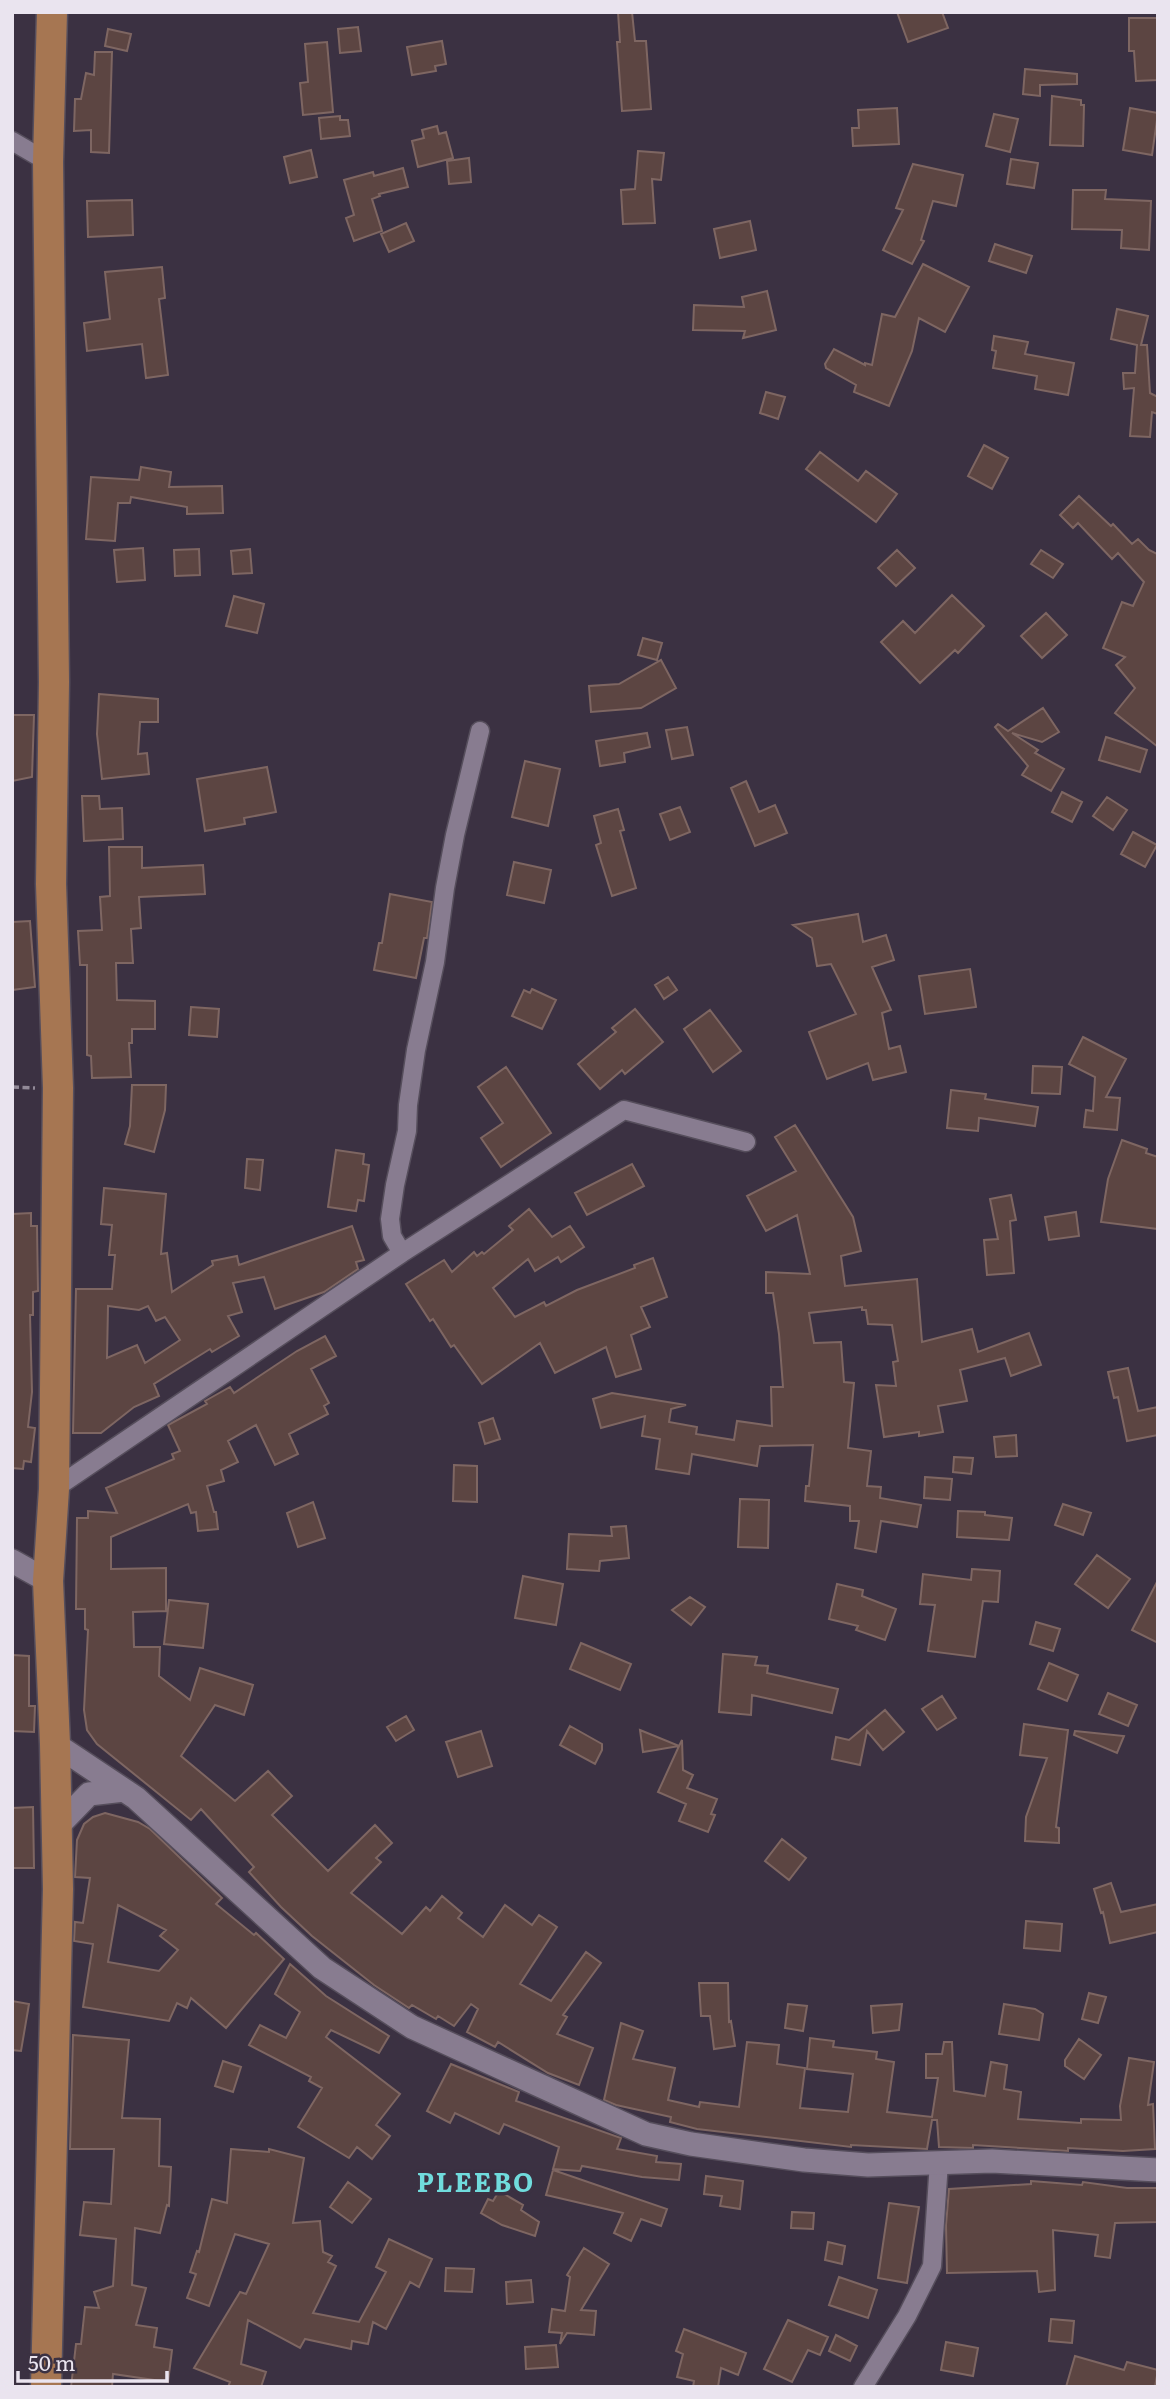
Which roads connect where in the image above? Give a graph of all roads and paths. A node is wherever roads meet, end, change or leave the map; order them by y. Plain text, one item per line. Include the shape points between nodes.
1 (52, 12) edge
2 (12, 141) edge
3 (48, 162) junction
4 (480, 731) dead end
5 (746, 1142) dead end
6 (402, 1254) junction
7 (54, 1489) junction
8 (12, 1561) edge
9 (48, 1581) junction
10 (55, 1744) junction
11 (124, 1790) junction
12 (57, 1827) junction
13 (939, 2162) junction
14 (1158, 2170) edge
15 (46, 2387) edge
16 (863, 2387) edge

1 - 3 highway
2 - 3 street
3 - 7 highway via 54,682 51,884 58,1088
4 - 6 street via 444,888 407,1131 394,1185 390,1219 392,1236
5 - 6 street via 624,1110
6 - 7 street
7 - 9 highway
8 - 9 street
9 - 10 highway
10 - 11 street
10 - 12 highway
11 - 12 street via 89,1794
11 - 13 street via 322,1968 411,2027 531,2083 646,2134 691,2144 868,2165
12 - 15 highway
13 - 14 street
13 - 16 street via 932,2266

